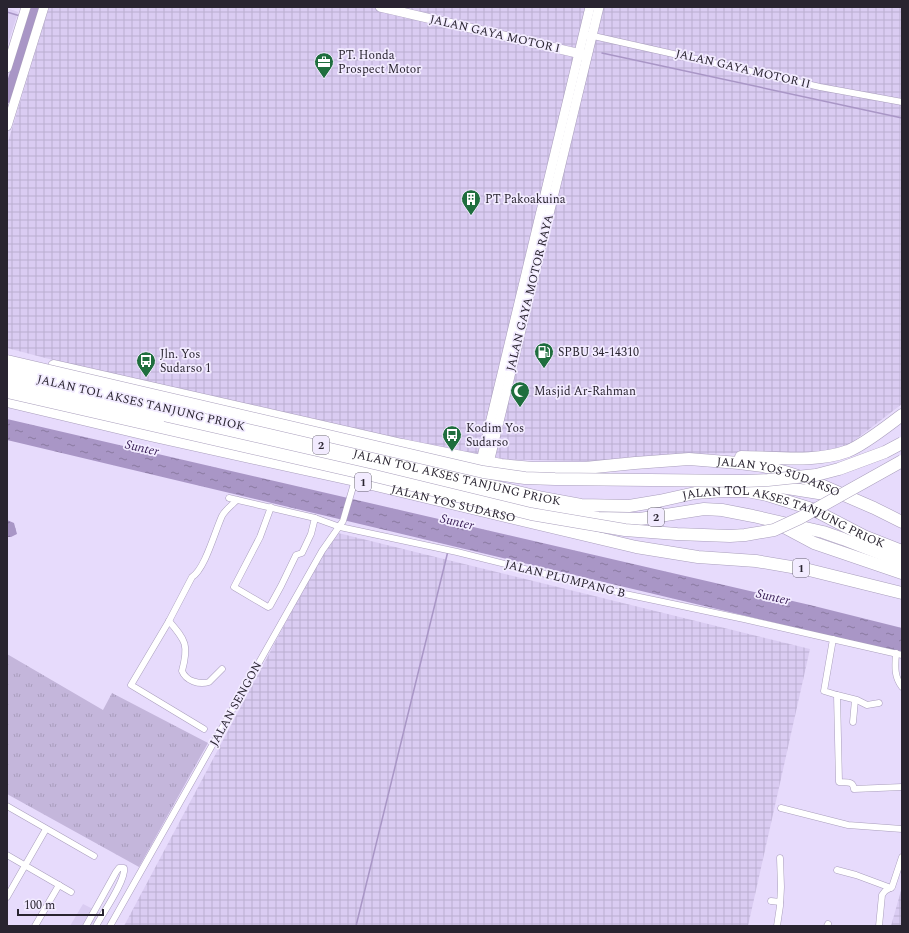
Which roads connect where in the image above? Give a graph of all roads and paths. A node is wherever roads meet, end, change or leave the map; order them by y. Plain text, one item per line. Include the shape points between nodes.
1 (380, 7) edge
2 (590, 7) edge
3 (599, 7) edge
4 (40, 8) edge
5 (24, 14) edge
6 (588, 34) junction
7 (583, 54) junction
8 (7, 68) edge
9 (902, 102) edge
10 (7, 126) edge
11 (8, 357) edge
12 (32, 362) junction
13 (7, 371) edge
14 (7, 382) edge
15 (7, 392) edge
16 (7, 401) edge
17 (29, 406) junction
18 (902, 415) edge
19 (902, 443) edge
20 (689, 459) junction
21 (485, 462) junction
22 (902, 462) edge
23 (355, 480) junction
24 (479, 488) junction
25 (724, 491) junction
26 (229, 498) dead end
27 (236, 500) junction
28 (271, 507) junction
29 (874, 508) junction
30 (315, 518) junction
31 (770, 520) junction
32 (902, 522) edge
33 (342, 524) junction
34 (902, 551) edge
35 (902, 562) edge
36 (902, 573) edge
37 (902, 593) edge
38 (169, 620) junction
39 (833, 639) junction
40 (899, 654) edge
41 (222, 669) dead end
42 (902, 687) edge
43 (837, 695) junction
44 (854, 700) junction
45 (880, 702) dead end
46 (854, 722) dead end
47 (204, 729) dead end
48 (902, 787) edge
49 (7, 806) edge
50 (781, 808) dead end
51 (46, 829) junction
52 (902, 829) edge
53 (7, 855) edge
54 (94, 856) dead end
55 (902, 858) edge
56 (788, 861) dead end
57 (25, 864) junction
58 (837, 870) dead end
59 (59, 885) junction
60 (892, 888) junction
61 (71, 892) dead end
62 (7, 897) edge
63 (770, 902) dead end
64 (780, 902) junction
65 (98, 904) junction
66 (105, 908) junction
67 (35, 926) edge
68 (86, 926) edge
69 (96, 926) edge
70 (110, 926) edge
71 (776, 926) edge
72 (879, 926) edge

1 - 7 street, JALAN GAYA MOTOR I
2 - 6 street, JALAN GAYA MOTOR RAYA
3 - 6 street, JALAN GAYA MOTOR RAYA
4 - 10 street
5 - 8 street
6 - 7 street, JALAN GAYA MOTOR RAYA
6 - 9 street, JALAN GAYA MOTOR II
7 - 21 street, JALAN GAYA MOTOR RAYA
11 - 12 highway, JALAN YOS SUDARSO
11 - 19 highway, bridge via 483,472 525,478 737,481 790,478 839,469
12 - 17 highway via 20,364 12,380 12,389 16,397
12 - 21 highway, JALAN YOS SUDARSO
13 - 24 highway, JALAN TOL AKSES TANJUNG PRIOK / 2, bridge
14 - 24 highway, JALAN TOL AKSES TANJUNG PRIOK / 2, bridge
15 - 22 highway, bridge via 531,514 625,530 730,536 774,530
16 - 17 highway, JALAN YOS SUDARSO / 1
17 - 23 highway, JALAN YOS SUDARSO / 1
18 - 20 highway via 860,445 836,455 808,458
20 - 21 highway, JALAN YOS SUDARSO via 585,468 531,468
20 - 29 highway, JALAN YOS SUDARSO via 763,466 785,472
23 - 33 street, JALAN SENGON
23 - 37 highway, JALAN YOS SUDARSO / 1 via 636,547 698,557 767,562
24 - 25 highway, JALAN TOL AKSES TANJUNG PRIOK / 2 via 581,505 602,506 629,506 695,493
24 - 31 highway, JALAN TOL AKSES TANJUNG PRIOK / 2 via 527,505 598,518 640,519 704,509
25 - 29 highway via 744,486 781,487 824,494
25 - 34 highway, JALAN TOL AKSES TANJUNG PRIOK / 2 via 754,492 793,502
26 - 27 street, JALAN PLUMPANG B
27 - 28 street, JALAN PLUMPANG B
27 - 38 street via 223,515 198,572 192,577
28 - 30 street, JALAN PLUMPANG B
28 - 30 street via 260,537 234,587 268,607 296,555 302,552
29 - 32 highway, JALAN YOS SUDARSO
30 - 33 street, JALAN PLUMPANG B
31 - 35 highway, JALAN TOL AKSES TANJUNG PRIOK / 2 via 823,532
31 - 36 highway via 814,544
33 - 39 street, JALAN PLUMPANG B via 625,594
33 - 70 street, JALAN SENGON via 322,551
38 - 41 street via 186,646 182,671 186,678 206,683
38 - 47 street via 131,685
39 - 40 street, JALAN PLUMPANG B
39 - 43 street via 824,692
40 - 42 street via 894,669
43 - 44 street
43 - 48 street via 839,782 851,783 854,789
44 - 45 street via 867,705
44 - 46 street
49 - 51 street
50 - 52 street via 848,825
51 - 54 street
51 - 57 street
53 - 57 street
55 - 60 street
56 - 64 street via 780,859
57 - 59 street
57 - 62 street
58 - 60 street via 856,874
59 - 61 street
59 - 67 street
60 - 72 street via 882,895
63 - 64 street
64 - 71 street
65 - 66 street
65 - 66 street via 116,872 119,868 124,868 122,879
65 - 68 street
66 - 69 street

